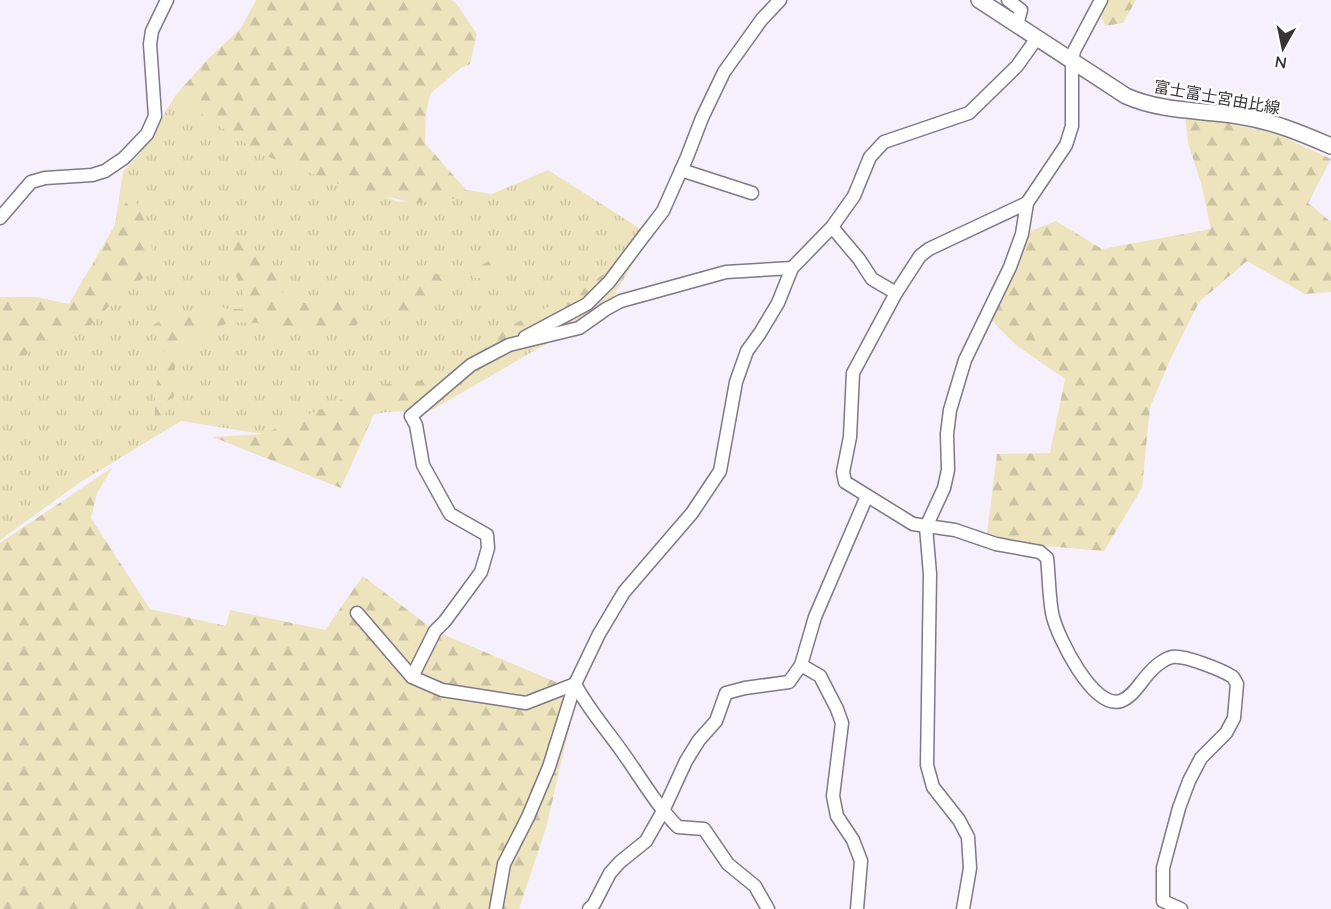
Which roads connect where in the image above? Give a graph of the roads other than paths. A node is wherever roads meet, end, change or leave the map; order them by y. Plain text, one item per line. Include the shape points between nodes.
1 (167, 0) edge
2 (780, 0) edge
3 (979, 0) edge
4 (1008, 0) edge
5 (1101, 0) edge
6 (1017, 25) junction
7 (1037, 38) junction
8 (1072, 61) junction
9 (1331, 146) edge
10 (681, 170) junction
11 (752, 193) dead end
12 (1027, 203) junction
13 (0, 218) edge
14 (832, 227) junction
15 (792, 268) junction
16 (896, 293) junction
17 (509, 345) junction
18 (867, 496) junction
19 (926, 527) junction
20 (357, 613) dead end
21 (801, 664) junction
22 (412, 677) junction
23 (575, 684) junction
24 (663, 812) junction
25 (764, 907) edge
26 (496, 909) edge
27 (589, 909) edge
28 (857, 909) edge
29 (963, 909) edge
30 (1181, 909) edge

1 - 13 street via 150,44 155,116 147,134 105,171 31,182
2 - 10 street via 724,72
3 - 6 main road, 富士富士宮由比線
4 - 6 street via 1021,10
5 - 8 street
6 - 7 main road, 富士富士宮由比線
7 - 8 main road, 富士富士宮由比線
7 - 14 street via 1017,66 969,113 884,142 870,157 854,196
8 - 9 main road, 富士富士宮由比線 via 1140,102 1240,116
8 - 12 street via 1072,126 1066,145
10 - 11 street
10 - 17 street via 663,211 609,282 587,304
12 - 16 street via 929,249
12 - 19 street via 1022,234 1010,267 965,360 946,434 948,470 944,488
14 - 15 street
14 - 16 street via 872,279
15 - 17 street via 726,272 621,301 579,328
15 - 23 street via 778,303 747,351 736,382 720,471 692,513 624,591
16 - 18 street via 853,373 850,437 843,472 846,482
17 - 22 street via 471,365 411,416 423,465 450,514 487,535 489,548 481,572 435,631
18 - 19 street via 913,524
18 - 21 street via 815,617
19 - 29 street via 930,574 927,765 933,787 968,837 970,868
19 - 30 street via 955,530 996,544 1040,552 1047,558 1052,616 1060,635 1079,673 1112,701 1130,694 1150,671 1173,657 1226,673 1238,684 1234,718 1226,733 1201,758 1189,781 1163,868 1163,901
20 - 22 street
21 - 24 street via 789,682 726,693 716,721 686,761
21 - 28 street via 820,676 842,723 833,796 837,816 861,861
22 - 23 street via 442,690 526,703
23 - 24 street
23 - 26 street via 549,767 504,864
24 - 25 street via 678,827 704,829 728,864 754,886
24 - 27 street via 646,841 610,873

